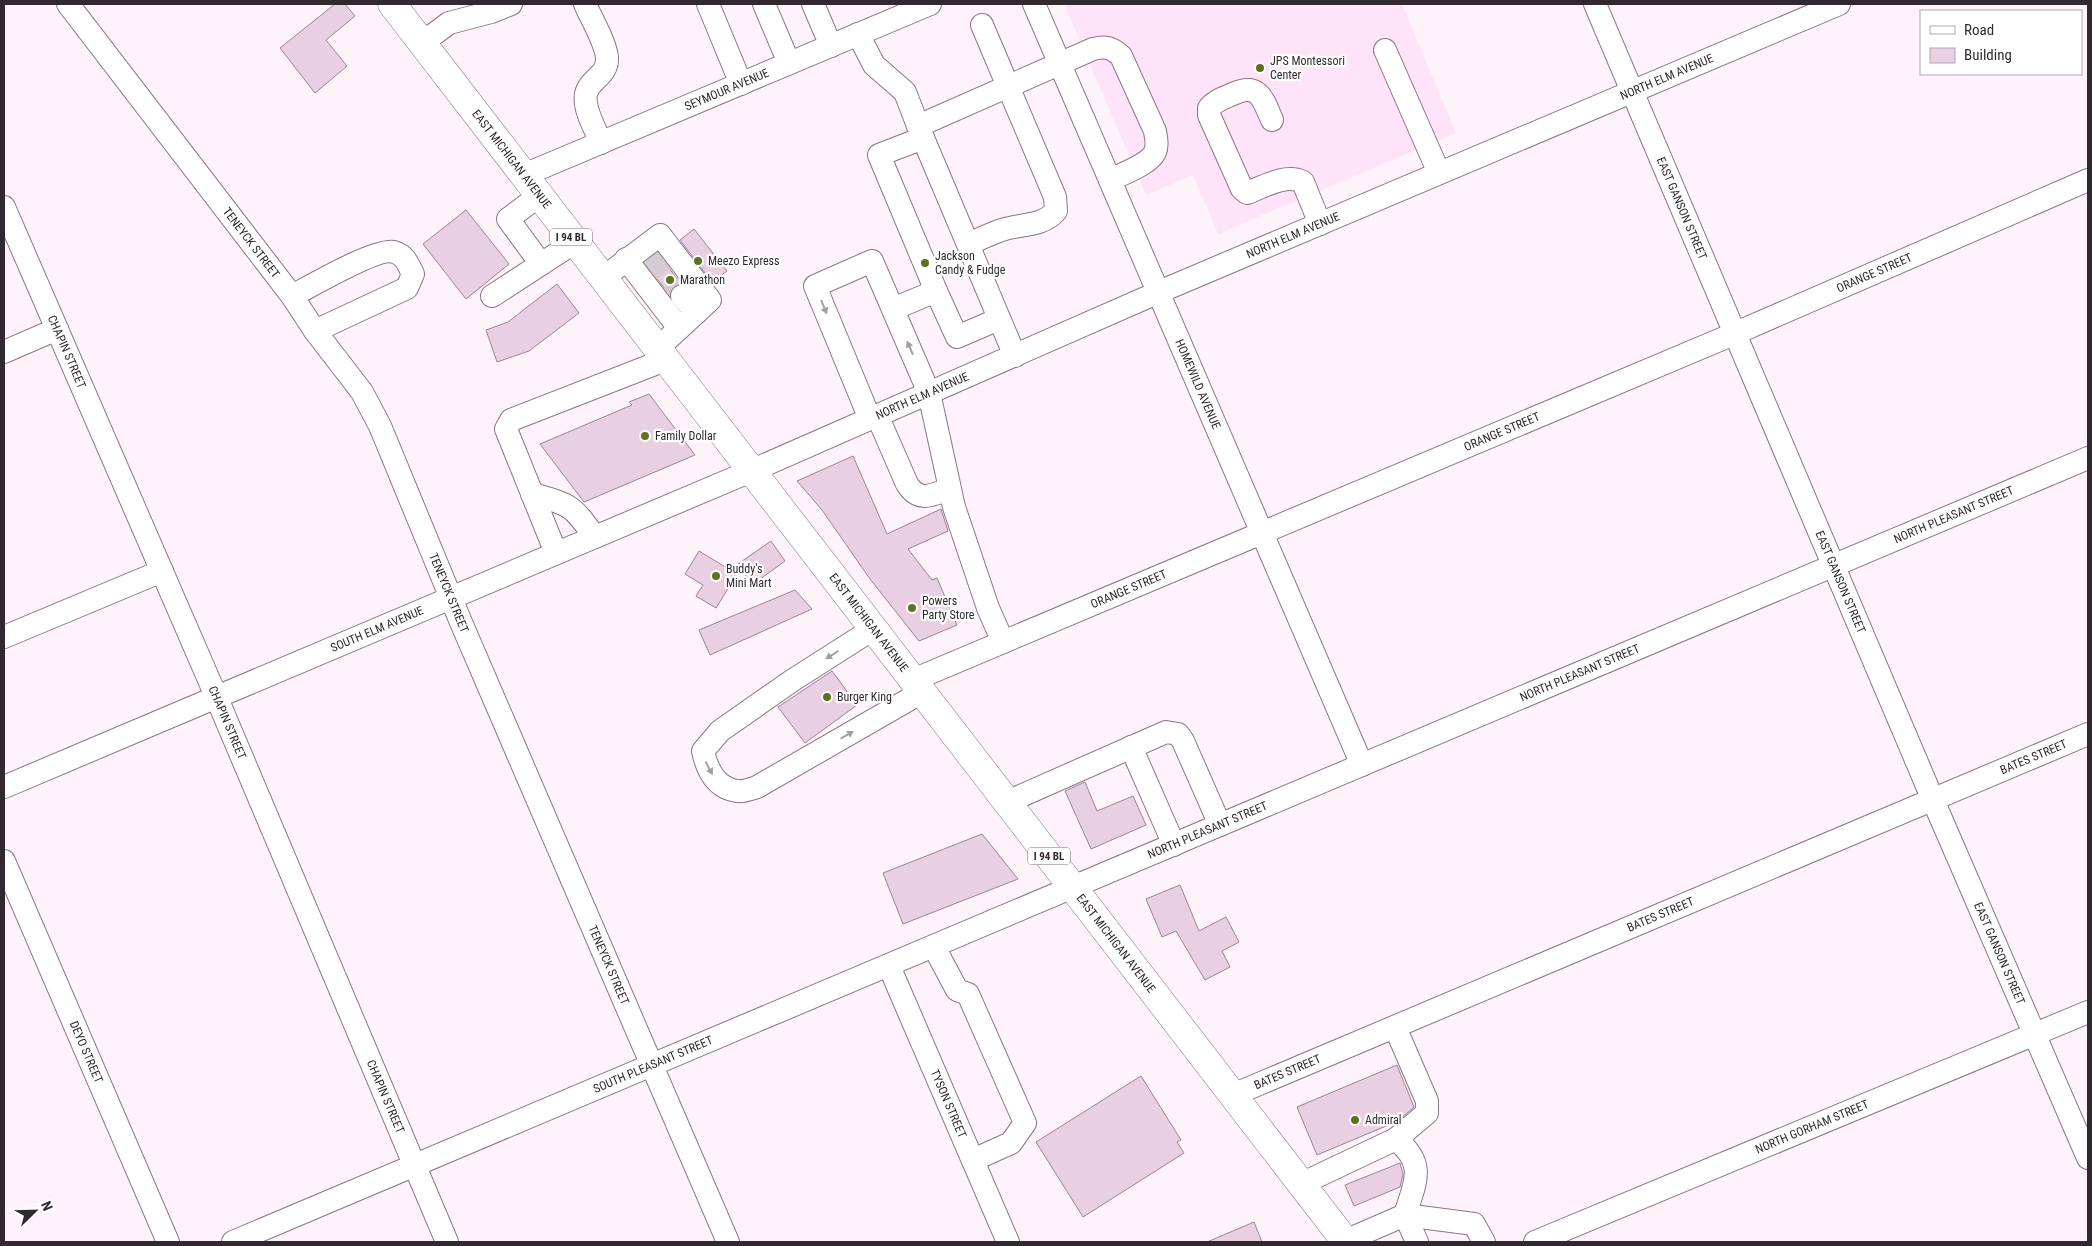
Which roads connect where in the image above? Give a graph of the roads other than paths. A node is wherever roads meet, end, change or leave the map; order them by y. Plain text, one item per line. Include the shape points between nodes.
1 (68, 4) edge
2 (392, 4) edge
3 (511, 4) edge
4 (585, 4) edge
5 (708, 4) edge
6 (764, 4) edge
7 (813, 4) edge
8 (930, 4) edge
9 (1034, 4) edge
10 (1595, 4) edge
11 (1839, 4) edge
12 (982, 25) dead end
13 (858, 34) junction
14 (422, 43) junction
15 (831, 46) junction
16 (1385, 50) dead end
17 (789, 63) junction
18 (1060, 64) junction
19 (741, 84) junction
20 (1008, 88) junction
21 (1632, 91) junction
22 (1272, 120) dead end
23 (921, 132) junction
24 (601, 143) junction
25 (1439, 173) junction
26 (1110, 180) junction
27 (2088, 180) edge
28 (532, 185) junction
29 (4, 207) edge
30 (1320, 224) junction
31 (575, 242) junction
32 (968, 244) junction
33 (640, 254) junction
34 (541, 264) junction
35 (603, 278) junction
36 (936, 290) junction
37 (1159, 292) junction
38 (292, 296) junction
39 (492, 296) dead end
40 (893, 309) junction
41 (686, 312) junction
42 (999, 319) junction
43 (57, 329) junction
44 (315, 330) junction
45 (1736, 333) junction
46 (4, 352) edge
47 (661, 354) junction
48 (1015, 356) junction
49 (929, 393) junction
50 (874, 417) junction
51 (2088, 458) edge
52 (750, 471) junction
53 (950, 489) junction
54 (532, 494) junction
55 (1261, 533) junction
56 (594, 537) junction
57 (556, 553) junction
58 (1834, 567) junction
59 (162, 571) junction
60 (451, 598) junction
61 (873, 629) junction
62 (4, 636) edge
63 (1003, 642) junction
64 (917, 686) junction
65 (216, 696) junction
66 (2088, 734) edge
67 (1131, 747) junction
68 (1362, 765) junction
69 (4, 787) edge
70 (1933, 800) junction
71 (1007, 802) junction
72 (1220, 825) junction
73 (1174, 844) junction
74 (4, 861) edge
75 (1073, 887) junction
76 (934, 947) junction
77 (889, 966) junction
78 (2088, 1012) edge
79 (1395, 1027) junction
80 (2035, 1034) junction
81 (653, 1065) junction
82 (1233, 1095) junction
83 (1396, 1139) junction
84 (2088, 1158) edge
85 (973, 1160) junction
86 (414, 1166) junction
87 (1301, 1184) junction
88 (1405, 1215) junction
89 (168, 1242) edge
90 (233, 1242) edge
91 (447, 1242) edge
92 (728, 1242) edge
93 (1008, 1242) edge
94 (1345, 1242) edge
95 (1417, 1242) edge
96 (1484, 1242) edge
97 (1535, 1242) edge

1 - 38 street, TENEYCK STREET
2 - 14 main road, EAST MICHIGAN AVENUE / I 94 BL
3 - 14 street via 448,23
4 - 24 street via 607,57 606,68 591,84 586,95
5 - 19 street
6 - 17 street
7 - 15 street
8 - 13 street, SEYMOUR AVENUE
9 - 18 street, HOMEWILD AVENUE
10 - 21 street, EAST GANSON STREET
11 - 21 street, NORTH ELM AVENUE
12 - 20 street
13 - 15 street, SEYMOUR AVENUE
13 - 23 street via 874,65 905,92
14 - 28 main road, EAST MICHIGAN AVENUE / I 94 BL
15 - 17 street, SEYMOUR AVENUE
16 - 25 street
17 - 19 street, SEYMOUR AVENUE
18 - 20 street
18 - 26 street, HOMEWILD AVENUE
18 - 26 street via 1103,46 1112,48 1121,56 1154,132 1157,142 1151,157
19 - 24 street, SEYMOUR AVENUE
20 - 23 street
20 - 32 street via 1055,198 1056,211 1039,223 1005,229
21 - 25 street, NORTH ELM AVENUE
21 - 45 street, EAST GANSON STREET
22 - 30 street via 1263,98 1255,90 1243,89 1215,101 1209,108 1209,115 1242,189 1247,193 1281,180 1297,179 1302,182
23 - 32 street
23 - 36 street via 879,155
24 - 28 street, SEYMOUR AVENUE
25 - 30 street, NORTH ELM AVENUE
26 - 37 street, HOMEWILD AVENUE
27 - 45 street, ORANGE STREET
28 - 31 main road, EAST MICHIGAN AVENUE / I 94 BL
28 - 34 street, SEYMOUR AVENUE via 508,219
29 - 43 street, CHAPIN STREET
30 - 37 street, NORTH ELM AVENUE
31 - 34 street
31 - 35 main road, EAST MICHIGAN AVENUE / I 94 BL
32 - 42 street
33 - 35 street
33 - 41 street
33 - 41 street via 660,235 710,300
34 - 39 street
35 - 47 main road, EAST MICHIGAN AVENUE / I 94 BL
36 - 40 street
36 - 42 street via 956,337
37 - 48 street, NORTH ELM AVENUE
37 - 55 street, HOMEWILD AVENUE
38 - 44 street, TENEYCK STREET
38 - 44 street via 376,253 392,251 405,258 413,274 407,288
49 -> 40 street
40 -> 50 street via 872,261 815,286
41 - 47 street
42 - 48 street
43 - 46 street
43 - 59 street, CHAPIN STREET
44 - 60 street, TENEYCK STREET via 362,392 380,426
45 - 55 street, ORANGE STREET
45 - 58 street, EAST GANSON STREET
47 - 52 main road, EAST MICHIGAN AVENUE / I 94 BL
47 - 54 street via 511,420 506,429
48 - 49 street, NORTH ELM AVENUE
49 - 50 street, NORTH ELM AVENUE
49 - 53 street
50 - 52 street, NORTH ELM AVENUE
50 - 53 street via 912,492 929,496
51 - 58 street, NORTH PLEASANT STREET
52 - 56 street, SOUTH ELM AVENUE
52 - 61 main road, EAST MICHIGAN AVENUE / I 94 BL
53 - 63 street via 988,608
54 - 56 street via 565,503 577,512
54 - 57 street
55 - 63 street, ORANGE STREET
55 - 68 street, HOMEWILD AVENUE
56 - 57 street, SOUTH ELM AVENUE
57 - 60 street, SOUTH ELM AVENUE
58 - 68 street, NORTH PLEASANT STREET
58 - 70 street, EAST GANSON STREET
59 - 62 street
59 - 65 street, CHAPIN STREET
60 - 65 street, SOUTH ELM AVENUE
60 - 81 street, TENEYCK STREET
61 - 64 main road, EAST MICHIGAN AVENUE / I 94 BL
61 -> 64 street, ORANGE STREET via 720,731 703,751 707,768 722,786 739,791 757,787
63 - 64 street, ORANGE STREET
64 - 71 main road, EAST MICHIGAN AVENUE / I 94 BL
65 - 69 street, SOUTH ELM AVENUE
65 - 86 street, CHAPIN STREET
66 - 70 street, BATES STREET
67 - 71 street
67 - 72 street via 1166,732 1178,734
67 - 73 street
68 - 72 street, NORTH PLEASANT STREET
70 - 79 street, BATES STREET
70 - 80 street, EAST GANSON STREET
71 - 75 main road, EAST MICHIGAN AVENUE / I 94 BL
72 - 73 street, NORTH PLEASANT STREET
73 - 75 street, NORTH PLEASANT STREET
74 - 89 street, DEYO STREET
75 - 76 street, SOUTH PLEASANT STREET
75 - 82 main road, EAST MICHIGAN AVENUE / I 94 BL
76 - 77 street, SOUTH PLEASANT STREET
76 - 85 street via 957,990 968,994 1025,1123 1011,1143
77 - 81 street, SOUTH PLEASANT STREET
77 - 85 street, TYSON STREET
78 - 80 street, NORTH GORHAM STREET
79 - 82 street, BATES STREET
79 - 83 street via 1427,1101 1427,1113
80 - 84 street, EAST GANSON STREET
80 - 97 street, NORTH GORHAM STREET
81 - 86 street, SOUTH PLEASANT STREET
81 - 92 street, TENEYCK STREET
82 - 87 main road, EAST MICHIGAN AVENUE / I 94 BL
83 - 87 street
83 - 88 street via 1409,1150 1418,1173
85 - 93 street, TYSON STREET
86 - 90 street, SOUTH PLEASANT STREET
86 - 91 street, CHAPIN STREET
87 - 94 main road, EAST MICHIGAN AVENUE / I 94 BL
88 - 94 street
88 - 95 street
88 - 96 street via 1474,1224

